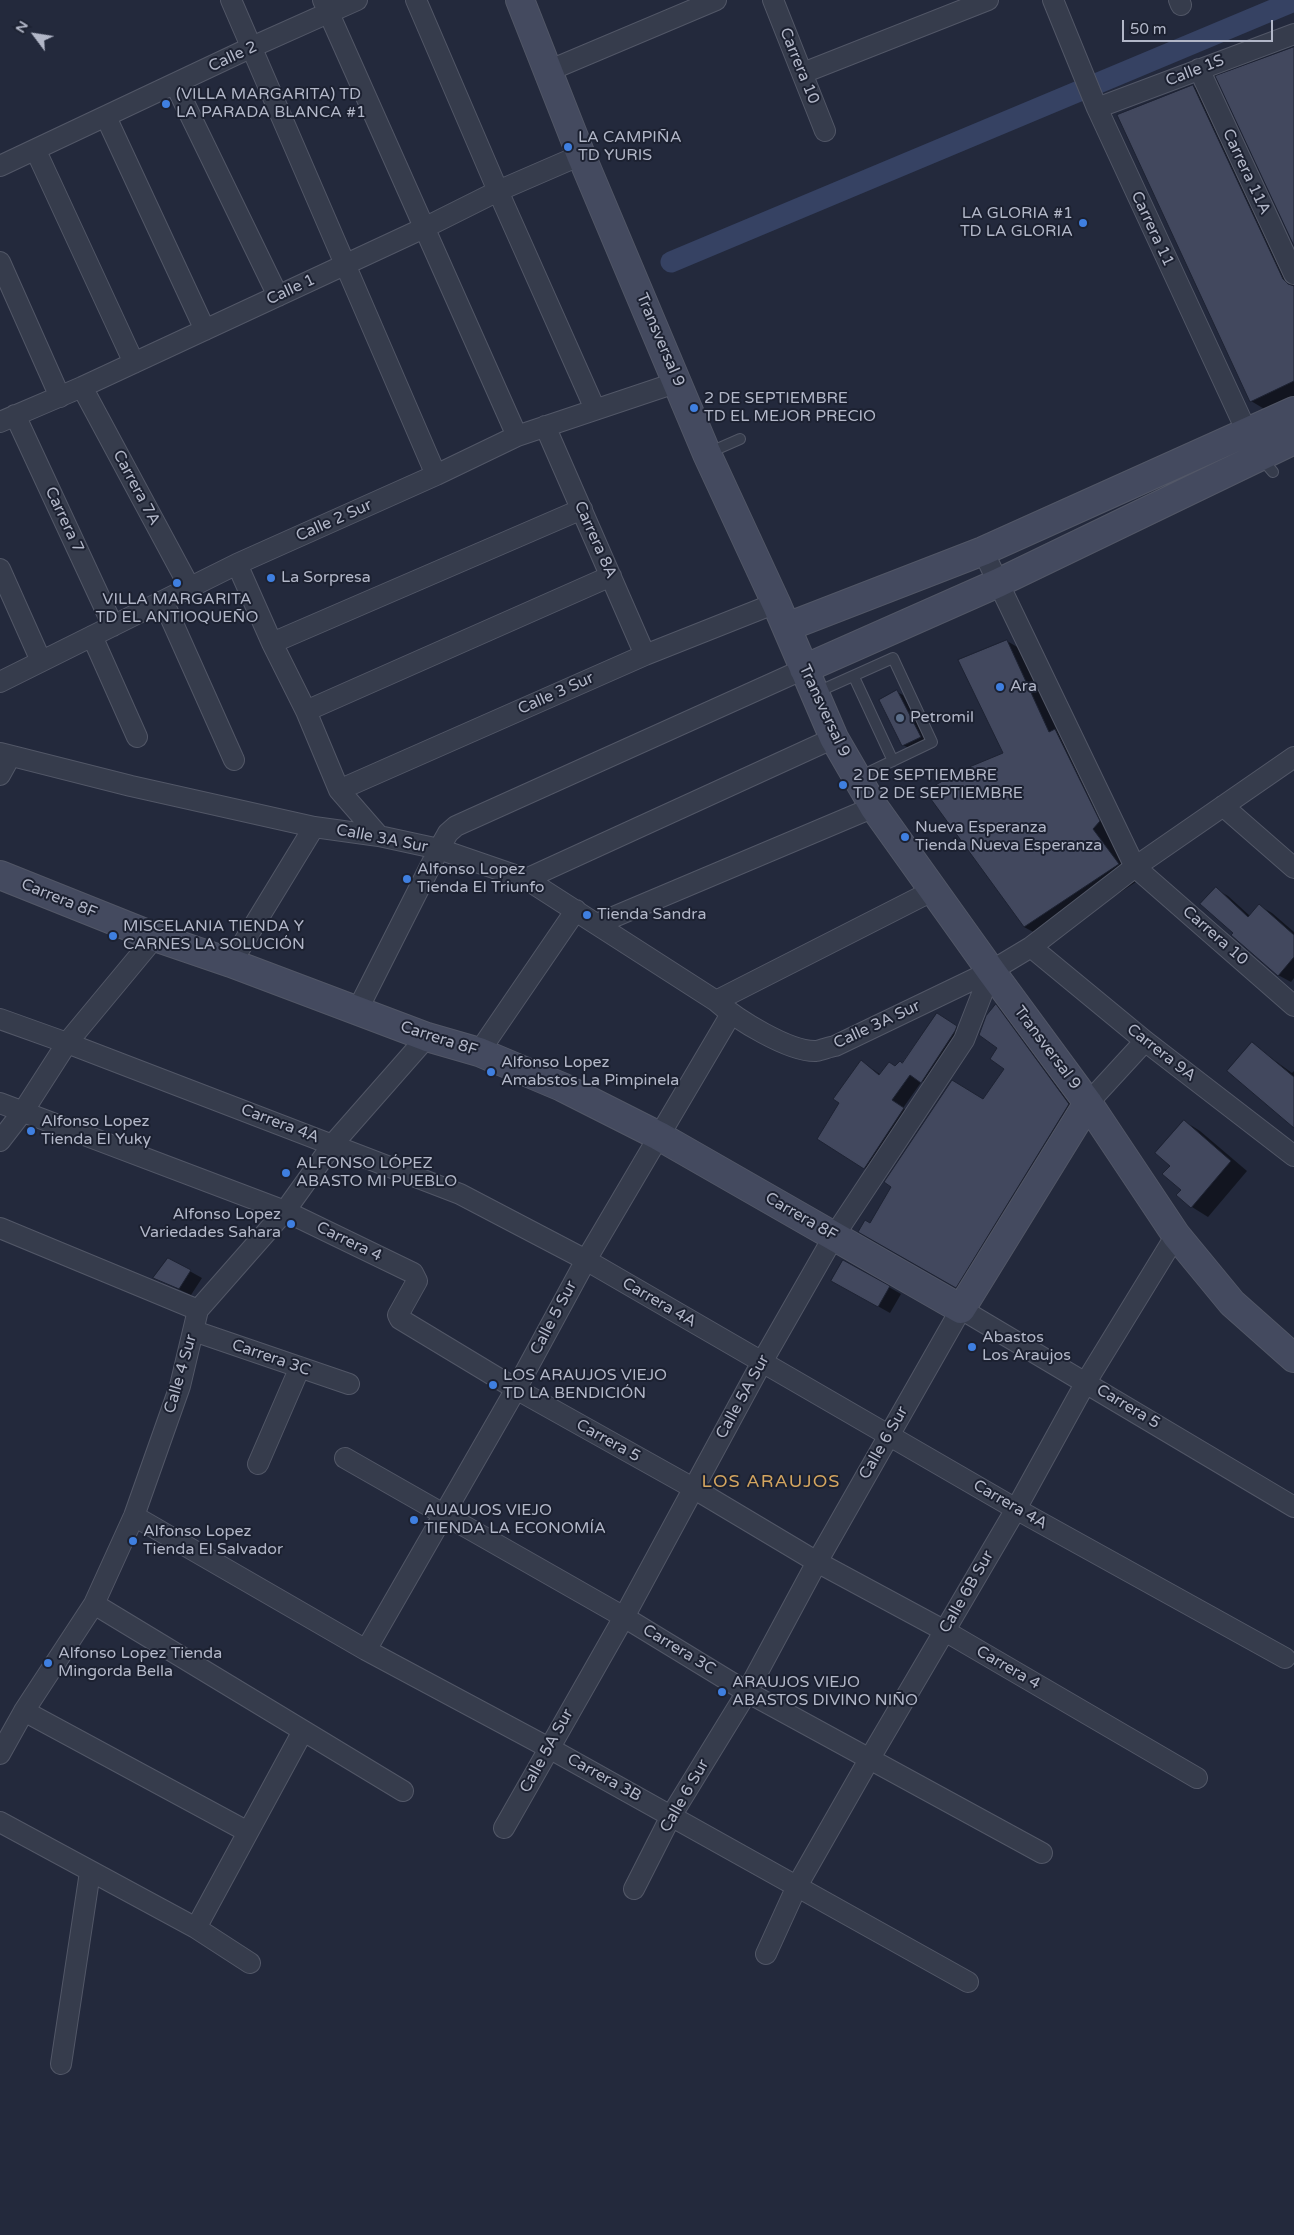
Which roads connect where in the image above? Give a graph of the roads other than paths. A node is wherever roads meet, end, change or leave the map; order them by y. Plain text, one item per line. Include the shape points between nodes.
1 (231, 0) edge
2 (358, 0) edge
3 (416, 0) edge
4 (520, 0) edge
5 (716, 0) edge
6 (773, 0) edge
7 (988, 0) edge
8 (1053, 0) edge
9 (326, 6) edge
10 (1294, 34) edge
11 (252, 47) junction
12 (1199, 69) junction
13 (548, 72) junction
14 (803, 73) junction
15 (175, 84) junction
16 (1097, 108) junction
17 (106, 117) junction
18 (825, 131) dead end
19 (36, 151) junction
20 (581, 155) junction
21 (0, 166) edge
22 (498, 191) junction
23 (426, 227) junction
24 (0, 262) edge
25 (346, 264) junction
26 (1294, 274) edge
27 (278, 296) junction
28 (205, 330) junction
29 (134, 363) junction
30 (678, 382) junction
31 (82, 387) junction
32 (60, 397) junction
33 (595, 409) junction
34 (1294, 411) edge
35 (7, 418) edge
36 (545, 426) junction
37 (517, 436) junction
38 (740, 439) dead end
39 (1294, 440) edge
40 (707, 454) junction
41 (1259, 454) junction
42 (436, 475) junction
43 (582, 509) junction
44 (983, 551) junction
45 (237, 564) junction
46 (0, 569) edge
47 (611, 576) junction
48 (998, 583) junction
49 (190, 588) junction
50 (163, 601) junction
51 (776, 603) junction
52 (113, 626) junction
53 (787, 628) junction
54 (92, 636) junction
55 (272, 643) junction
56 (645, 655) junction
57 (41, 662) junction
58 (804, 669) junction
59 (854, 677) junction
60 (0, 682) edge
61 (814, 694) junction
62 (306, 711) junction
63 (137, 737) dead end
64 (834, 738) junction
65 (5, 755) edge
66 (1294, 757) edge
67 (234, 760) dead end
68 (893, 761) junction
69 (0, 775) edge
70 (857, 778) junction
71 (339, 790) junction
72 (874, 806) junction
73 (1223, 806) junction
74 (314, 827) junction
75 (379, 836) junction
76 (439, 850) junction
77 (1135, 867) junction
78 (1294, 868) edge
79 (0, 874) edge
80 (526, 879) junction
81 (934, 890) junction
82 (576, 910) junction
83 (597, 924) junction
84 (155, 937) junction
85 (1031, 946) junction
86 (231, 962) junction
87 (991, 972) junction
88 (1294, 1006) edge
89 (724, 1008) junction
90 (357, 1011) junction
91 (0, 1020) edge
92 (427, 1036) junction
93 (1146, 1041) junction
94 (67, 1043) junction
95 (479, 1052) junction
96 (0, 1103) edge
97 (1088, 1103) junction
98 (24, 1110) junction
99 (659, 1136) junction
100 (0, 1141) edge
101 (333, 1144) junction
102 (1294, 1156) edge
103 (285, 1211) junction
104 (0, 1228) edge
105 (1176, 1235) junction
106 (834, 1236) junction
107 (586, 1260) junction
108 (961, 1308) junction
109 (198, 1310) junction
110 (400, 1319) joint
111 (194, 1332) junction
112 (1294, 1356) edge
113 (762, 1362) junction
114 (300, 1367) junction
115 (1086, 1382) junction
116 (349, 1384) dead end
117 (516, 1389) junction
118 (889, 1434) junction
119 (344, 1458) dead end
120 (258, 1464) dead end
121 (693, 1488) junction
122 (1294, 1507) edge
123 (1016, 1509) junction
124 (444, 1514) junction
125 (134, 1516) junction
126 (817, 1562) junction
127 (94, 1604) junction
128 (624, 1617) junction
129 (945, 1631) junction
130 (366, 1650) junction
131 (1285, 1658) dead end
132 (747, 1692) junction
133 (24, 1711) junction
134 (303, 1731) junction
135 (549, 1748) junction
136 (0, 1754) edge
137 (870, 1758) junction
138 (1197, 1778) dead end
139 (403, 1791) dead end
140 (672, 1816) junction
141 (0, 1822) edge
142 (504, 1828) dead end
143 (248, 1832) junction
144 (1042, 1853) dead end
145 (90, 1872) junction
146 (796, 1886) junction
147 (634, 1889) dead end
148 (196, 1928) junction
149 (766, 1954) dead end
150 (250, 1963) dead end
151 (968, 1982) dead end
152 (61, 2064) dead end

1 - 11 street
2 - 9 street, Calle 2
3 - 22 street
4 - 13 street, Transversal 9
5 - 13 street
6 - 14 street, Carrera 10
7 - 14 street
8 - 16 street, Carrera 11
9 - 11 street, Calle 2
9 - 23 street
10 - 12 street, Calle 1S
11 - 15 street, Calle 2
11 - 25 street
12 - 16 street, Calle 1S
12 - 26 street, Carrera 11A
13 - 20 street, Transversal 9
14 - 18 street, Carrera 10
15 - 17 street, Calle 2
15 - 27 street
16 - 41 street, Carrera 11
17 - 19 street, Calle 2
17 - 28 street
19 - 21 street, Calle 2
19 - 29 street
20 - 22 street, Calle 1
20 - 30 street, Transversal 9
22 - 23 street, Calle 1
22 - 33 street
23 - 25 street, Calle 1
23 - 37 street
24 - 32 street
25 - 27 street, Calle 1
25 - 42 street
27 - 28 street, Calle 1
28 - 29 street, Calle 1
29 - 31 street, Calle 1
30 - 33 street, Calle 2 Sur
30 - 40 street, Transversal 9
31 - 32 street, Calle 1
31 - 49 street, Carrera 7A
32 - 35 street, Calle 1
33 - 36 street, Calle 2 Sur
34 - 41 street
35 - 52 street, Carrera 7
36 - 37 street, Calle 2 Sur
36 - 43 street, Carrera 8A
37 - 42 street, Calle 2 Sur
38 - 40 lane
39 - 41 street
40 - 51 street, Transversal 9
41 - 44 street
41 - 48 street
42 - 45 street, Calle 2 Sur
43 - 47 street, Carrera 8A
43 - 55 street
44 - 48 street
44 - 53 street
45 - 49 street, Calle 2 Sur
45 - 55 street
46 - 57 street
47 - 56 street, Carrera 8A
47 - 62 street
48 - 58 street
48 - 77 street
49 - 50 street, Calle 2 Sur
50 - 52 street, Calle 2 Sur
50 - 67 street
51 - 53 street, Transversal 9
51 - 56 street, Calle 3 Sur
52 - 54 street, Calle 2 Sur
53 - 58 street, Transversal 9
54 - 57 street, Calle 2 Sur
54 - 63 street
55 - 62 street
56 - 71 street, Calle 3 Sur
57 - 60 street, Calle 2 Sur
58 - 61 street, Transversal 9
58 - 76 street via 456,826
59 - 61 lane
59 - 68 lane
59 - 68 lane via 893,658 932,742
61 - 64 street, Transversal 9
62 - 71 street
64 - 70 street, Transversal 9
64 - 80 street
65 - 69 street
65 - 74 street, Calle 3A Sur
66 - 73 street, Calle 3A Sur
68 - 70 lane
70 - 72 street, Transversal 9
71 - 75 street
72 - 81 street, Transversal 9
72 - 83 street
73 - 77 street, Calle 3A Sur
73 - 78 street
74 - 75 street, Calle 3A Sur
74 - 86 street
75 - 76 street, Calle 3A Sur
76 - 80 street, Calle 3A Sur
76 - 90 street
77 - 85 street, Calle 3A Sur
77 - 88 street, Carrera 10
79 - 84 street, Carrera 8F
80 - 82 street, Calle 3A Sur
81 - 87 street, Transversal 9
81 - 89 street
82 - 83 street, Calle 3A Sur
82 - 95 street
83 - 89 street, Calle 3A Sur
84 - 86 street, Carrera 8F
84 - 94 street
85 - 87 street, Calle 3A Sur
85 - 93 street, Carrera 9A
86 - 90 street, Carrera 8F
87 - 89 street, Calle 3A Sur via 835,1046 816,1051 793,1048
87 - 97 street, Transversal 9
87 - 106 street, Calle 5A Sur via 964,1040
89 - 99 street, Calle 5 Sur
90 - 92 street, Carrera 8F
91 - 94 street, Carrera 4A
92 - 95 street, Carrera 8F
92 - 101 street
93 - 97 street, Calle 6 Sur
93 - 102 street, Carrera 9A
94 - 98 street
94 - 101 street, Carrera 4A
95 - 99 street, Carrera 8F via 562,1087
96 - 98 street, Carrera 4
97 - 105 street, Transversal 9
97 - 108 street, Calle 6 Sur
98 - 100 street
98 - 103 street, Carrera 4
99 - 106 street, Carrera 8F
99 - 107 street, Calle 5 Sur
101 - 103 street
101 - 107 street, Carrera 4A via 460,1194
103 - 109 street
103 - 110 street, Carrera 4 via 414,1273 418,1281 398,1315
104 - 109 street
105 - 112 street, Transversal 9 via 1232,1302
105 - 115 street, Calle 6B Sur
106 - 108 street, Carrera 8F
106 - 113 street, Calle 5A Sur
107 - 113 street, Carrera 4A
107 - 117 street, Calle 5 Sur
108 - 115 street, Carrera 5
108 - 118 street, Calle 6 Sur
109 - 111 street, Calle 4 Sur
110 - 117 street, Carrera 5
111 - 114 street, Carrera 3C
111 - 125 street, Calle 4 Sur via 180,1386
113 - 118 street, Carrera 4A
113 - 121 street, Calle 5A Sur
114 - 116 street, Carrera 3C
114 - 120 street
115 - 122 street, Carrera 5
115 - 123 street, Calle 6B Sur
117 - 121 street, Carrera 5
117 - 124 street, Calle 5 Sur
118 - 123 street, Carrera 4A
118 - 126 street, Calle 6 Sur
119 - 124 street, Carrera 3C
121 - 126 street, Carrera 5
121 - 128 street, Calle 5A Sur
123 - 129 street, Calle 6B Sur
123 - 131 street, Carrera 4A
124 - 128 street, Carrera 3C
124 - 130 street, Calle 5 Sur
125 - 127 street, Calle 4 Sur
125 - 130 street, Carrera 3B
126 - 129 street, Carrera 4
126 - 132 street, Calle 6 Sur
127 - 133 street, Calle 4 Sur
127 - 134 street
128 - 132 street, Carrera 3C
128 - 135 street, Calle 5A Sur
129 - 137 street, Calle 6B Sur
129 - 138 street, Carrera 4
130 - 135 street, Carrera 3B
132 - 137 street, Carrera 3C
132 - 140 street, Calle 6 Sur
133 - 136 street, Calle 4 Sur
133 - 143 street
134 - 139 street
134 - 143 street
135 - 140 street, Carrera 3B
135 - 142 street, Calle 5A Sur
137 - 144 street, Carrera 3C
137 - 146 street, Calle 6B Sur
140 - 146 street, Carrera 3B
140 - 147 street, Calle 6 Sur
141 - 145 street
143 - 148 street
145 - 148 street
145 - 152 street
146 - 149 street, Calle 6B Sur
146 - 151 street, Carrera 3B
148 - 150 street

